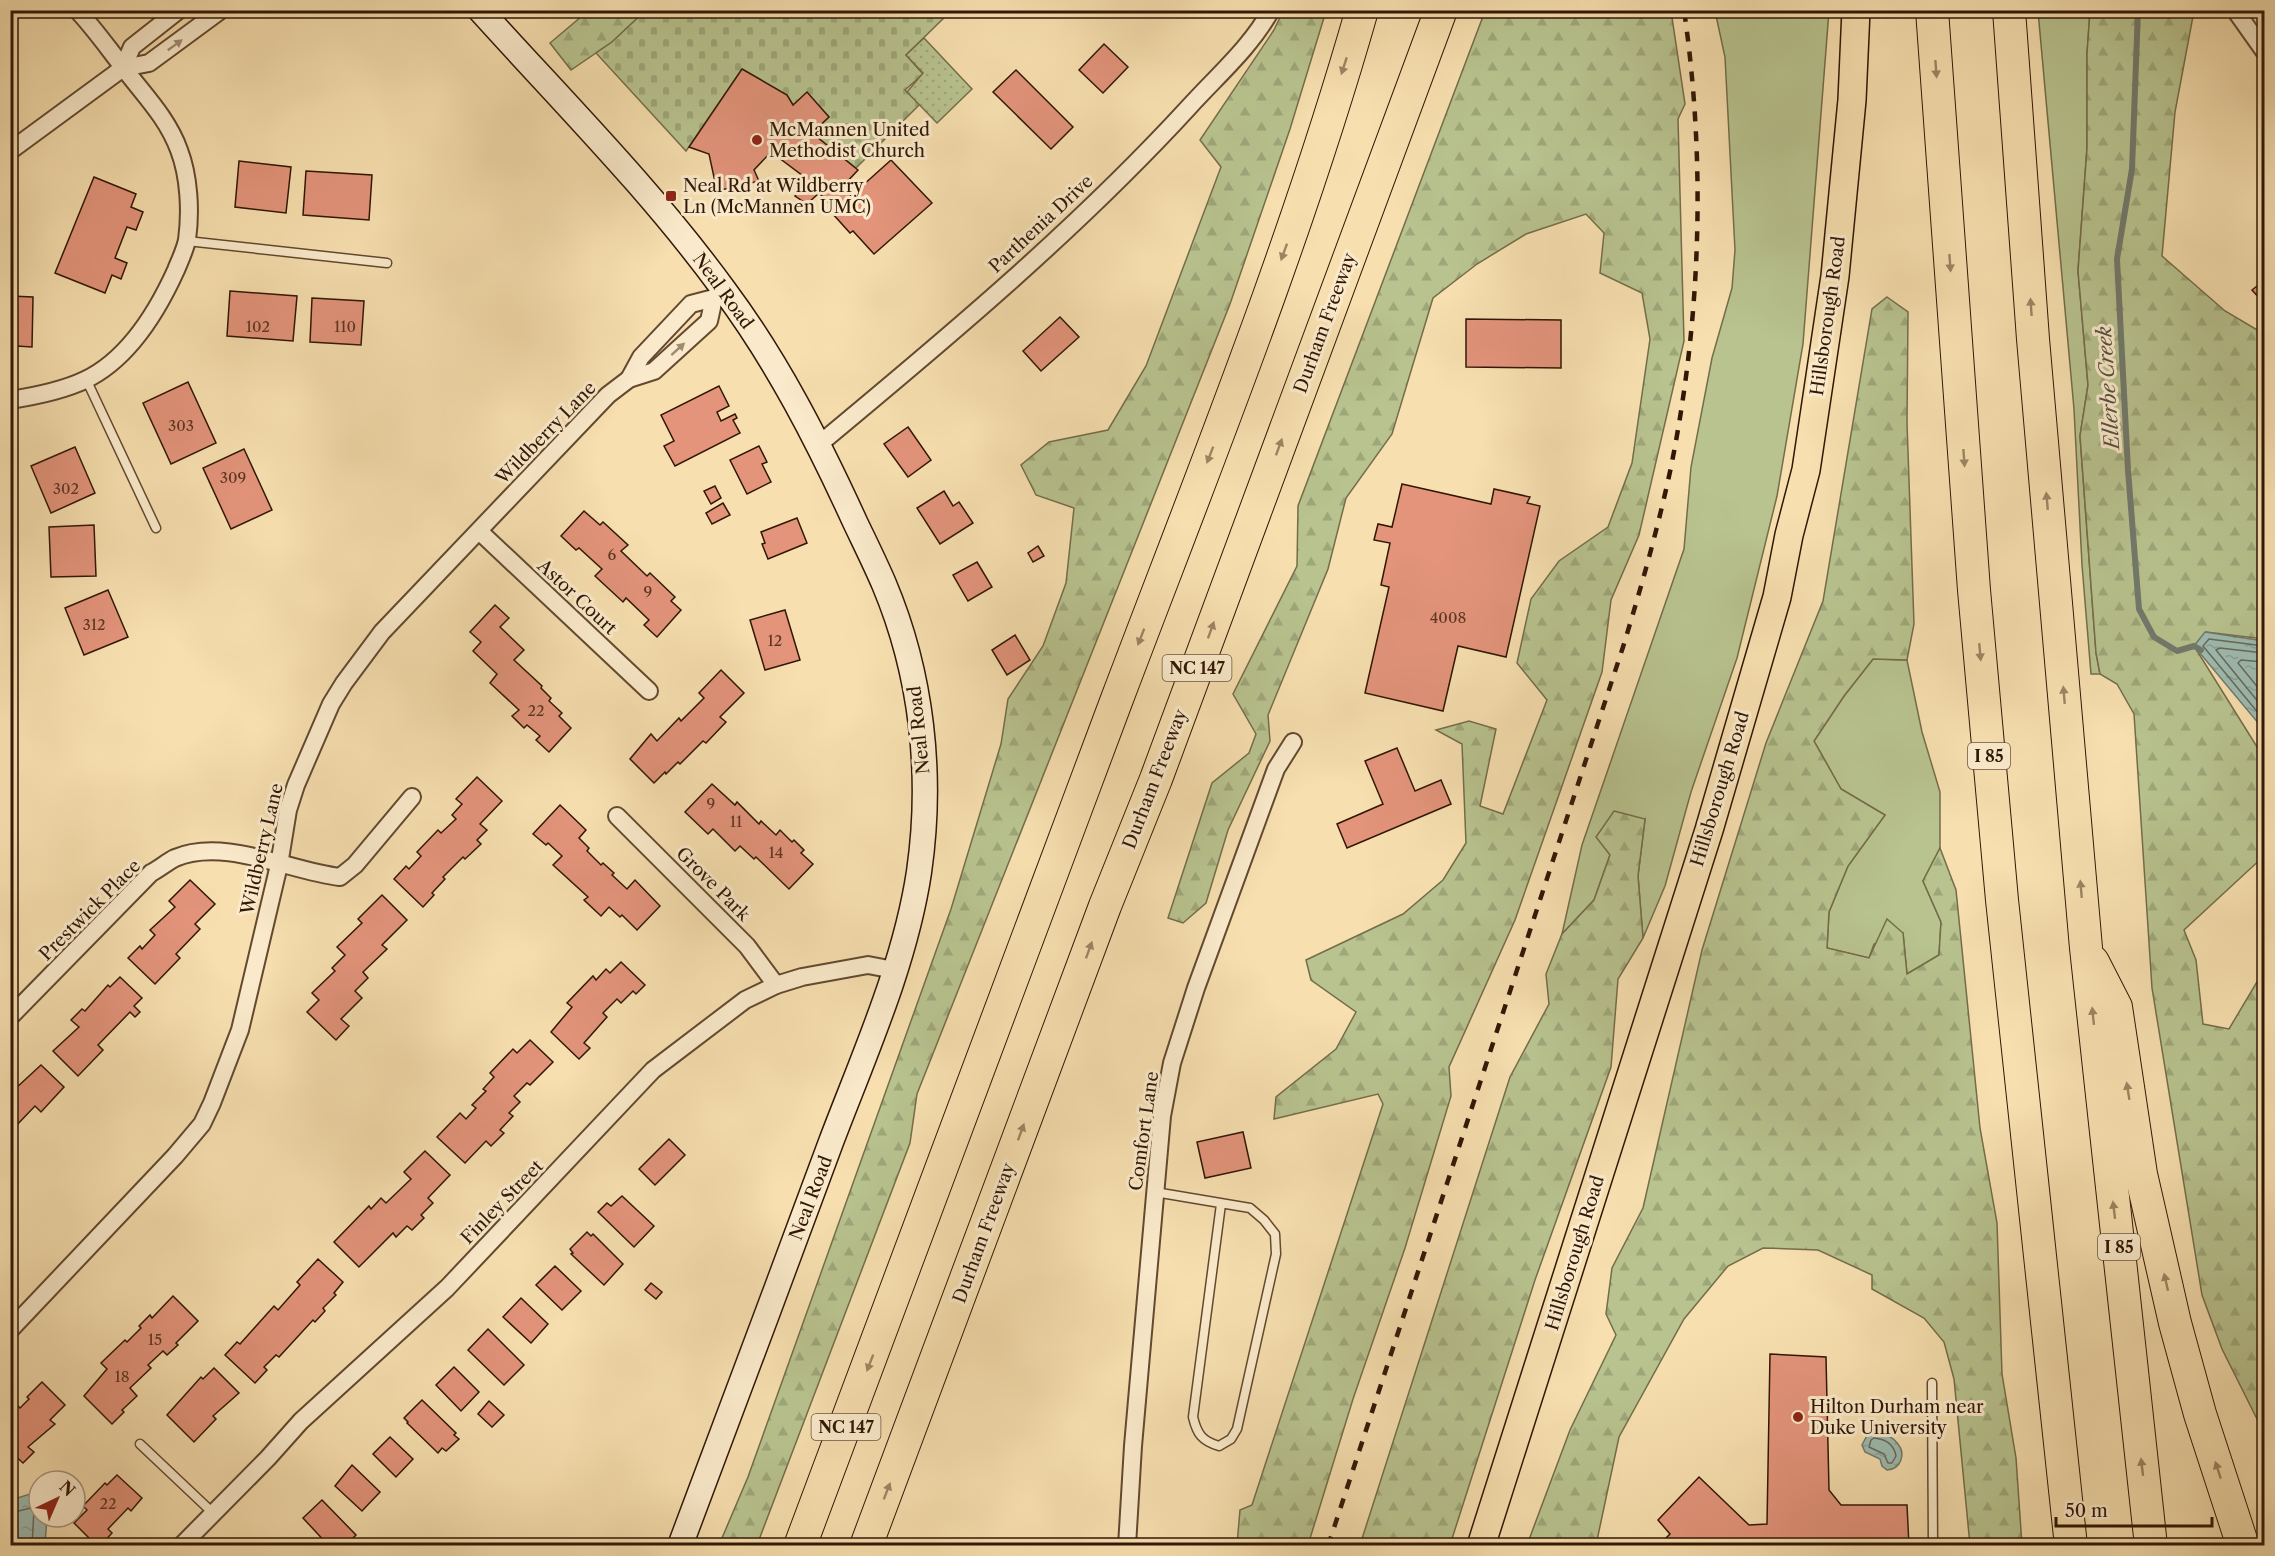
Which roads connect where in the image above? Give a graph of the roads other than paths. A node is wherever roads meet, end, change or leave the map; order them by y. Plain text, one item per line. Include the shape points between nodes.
1 (77, 10) edge
2 (179, 10) edge
3 (221, 10) edge
4 (480, 10) edge
5 (1271, 10) edge
6 (1362, 10) edge
7 (1441, 10) edge
8 (1856, 10) edge
9 (1932, 10) edge
10 (2008, 10) edge
11 (2235, 10) edge
12 (2265, 51) edge
13 (123, 68) junction
14 (10, 151) edge
15 (187, 241) junction
16 (387, 263) dead end
17 (719, 294) junction
18 (86, 379) junction
19 (629, 379) junction
20 (10, 400) edge
21 (817, 446) junction
22 (156, 528) dead end
23 (479, 531) junction
24 (649, 691) dead end
25 (1293, 742) dead end
26 (412, 797) dead end
27 (617, 816) dead end
28 (279, 864) junction
29 (2086, 948) junction
30 (894, 970) junction
31 (777, 985) junction
32 (10, 1017) edge
33 (1154, 1192) junction
34 (1221, 1204) junction
35 (10, 1330) edge
36 (1932, 1383) dead end
37 (140, 1443) dead end
38 (2067, 1500) junction
39 (213, 1512) junction
40 (181, 1545) edge
41 (680, 1545) edge
42 (800, 1545) edge
43 (866, 1545) edge
44 (1127, 1545) edge
45 (1481, 1545) edge
46 (1932, 1545) edge
47 (2064, 1545) edge
48 (2071, 1545) edge
49 (2151, 1545) edge
50 (2243, 1545) edge

1 - 13 street
2 - 13 street via 132,47
13 -> 3 street via 149,63
4 - 17 street, Neal Road via 654,202
5 - 21 street, Parthenia Drive via 1218,76 1072,224
6 -> 42 highway, NC 147 via 1291,233 1236,385
43 -> 7 highway, Durham Freeway / NC 147
8 - 45 main road, Hillsborough Road via 1836,276 1806,470 1777,597 1709,830
9 -> 38 highway, I 85 via 1974,590 2002,900
29 -> 10 highway, I 85
11 - 12 street
13 - 14 street
13 - 15 street via 157,108 179,150 186,177
15 - 16 lane
15 - 18 street via 163,297 140,333 123,352
17 - 19 street, Wildberry Lane via 691,304 641,357
19 -> 17 street, Wildberry Lane via 654,371 708,321
17 - 21 street, Neal Road via 760,341
18 - 20 street
18 - 22 lane
19 - 23 street, Wildberry Lane via 608,395
21 - 30 street, Neal Road via 885,587 904,641 918,700 923,742 923,838 908,923
23 - 24 street, Astor Court
23 - 28 street, Wildberry Lane via 382,632 331,704 296,785
25 - 33 street, Comfort Lane via 1276,769 1196,988 1162,1116
26 - 28 street, Prestwick Place via 355,865 340,877
27 - 31 street, Grove Park via 747,946
28 - 32 street, Prestwick Place via 227,851 201,851 175,858 151,873
28 - 35 street, Wildberry Lane via 240,1030 201,1124
49 -> 29 highway, I 85
50 -> 29 highway via 2175,1323 2141,1174 2116,1007
30 - 31 street, Finley Street via 868,964
30 - 41 street, Neal Road
31 - 39 street, Finley Street via 745,1000 653,1070 447,1288 301,1421
33 - 34 lane
33 - 44 street, Comfort Lane
34 - 34 lane via 1250,1208 1264,1220 1275,1234 1276,1254 1237,1429 1220,1446 1206,1442 1197,1432 1193,1417
36 - 46 lane
37 - 39 lane
38 - 47 highway
38 - 48 highway, I 85
39 - 40 street, Finley Street

